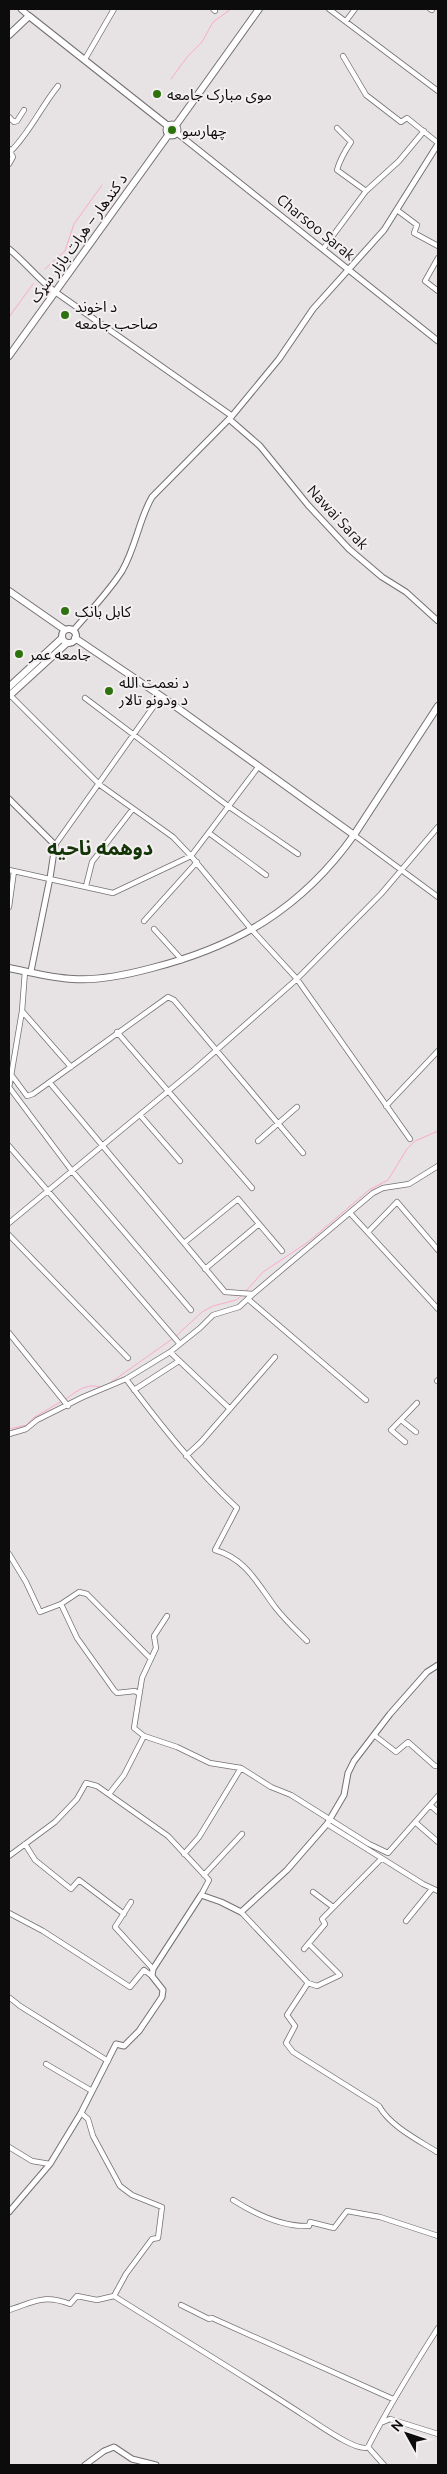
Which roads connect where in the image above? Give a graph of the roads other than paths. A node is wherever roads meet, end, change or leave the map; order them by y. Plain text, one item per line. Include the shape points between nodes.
1 (21, 9) edge
2 (114, 9) edge
3 (259, 9) edge
4 (329, 9) edge
5 (355, 9) edge
6 (29, 16) junction
7 (346, 21) junction
8 (9, 34) edge
9 (343, 56) dead end
10 (85, 59) junction
11 (58, 86) dead end
12 (438, 91) edge
13 (24, 110) dead end
14 (9, 117) edge
15 (176, 125) junction
16 (168, 126) junction
17 (337, 128) dead end
18 (424, 131) junction
19 (177, 133) junction
20 (169, 134) junction
21 (438, 144) edge
22 (10, 150) edge
23 (9, 164) edge
24 (366, 191) junction
25 (397, 210) junction
26 (438, 246) edge
27 (9, 249) edge
28 (323, 249) junction
29 (438, 258) edge
30 (349, 270) junction
31 (54, 291) junction
32 (438, 291) edge
33 (438, 341) edge
34 (9, 356) edge
35 (230, 418) junction
36 (9, 591) edge
37 (438, 621) edge
38 (65, 630) junction
39 (74, 634) junction
40 (64, 641) junction
41 (9, 687) edge
42 (9, 695) edge
43 (161, 696) junction
44 (85, 698) dead end
45 (438, 706) edge
46 (134, 736) junction
47 (259, 766) junction
48 (100, 785) junction
49 (9, 799) edge
50 (228, 806) junction
51 (132, 810) junction
52 (438, 827) edge
53 (210, 833) junction
54 (354, 835) junction
55 (55, 844) junction
56 (298, 854) dead end
57 (191, 856) junction
58 (196, 862) junction
59 (11, 870) edge
60 (402, 870) junction
61 (266, 875) dead end
62 (50, 878) junction
63 (86, 886) junction
64 (438, 897) edge
65 (9, 907) edge
66 (144, 921) dead end
67 (154, 930) dead end
68 (252, 930) junction
69 (182, 960) junction
70 (9, 968) edge
71 (28, 971) junction
72 (297, 979) junction
73 (22, 1011) junction
74 (117, 1032) junction
75 (216, 1049) junction
76 (438, 1051) edge
77 (71, 1067) junction
78 (10, 1073) junction
79 (50, 1082) junction
80 (9, 1086) edge
81 (168, 1092) junction
82 (386, 1106) junction
83 (297, 1107) dead end
84 (140, 1114) junction
85 (278, 1123) junction
86 (410, 1139) dead end
87 (258, 1141) dead end
88 (103, 1145) junction
89 (9, 1146) edge
90 (303, 1153) dead end
91 (180, 1161) dead end
92 (438, 1166) edge
93 (72, 1171) junction
94 (252, 1188) dead end
95 (47, 1191) junction
96 (350, 1213) junction
97 (9, 1222) edge
98 (259, 1224) junction
99 (368, 1232) junction
100 (9, 1235) edge
101 (184, 1243) junction
102 (438, 1250) edge
103 (282, 1251) dead end
104 (205, 1269) junction
105 (252, 1294) junction
106 (248, 1300) junction
107 (438, 1309) edge
108 (192, 1310) dead end
109 (9, 1334) edge
110 (179, 1343) junction
111 (170, 1352) junction
112 (276, 1357) dead end
113 (128, 1358) dead end
114 (179, 1361) junction
115 (126, 1379) junction
116 (134, 1390) junction
117 (366, 1400) dead end
118 (65, 1402) junction
119 (417, 1402) dead end
120 (230, 1409) junction
121 (401, 1420) junction
122 (416, 1432) dead end
123 (9, 1434) edge
124 (404, 1442) dead end
125 (186, 1456) junction
126 (9, 1554) edge
127 (61, 1604) junction
128 (167, 1616) dead end
129 (307, 1641) dead end
130 (151, 1659) junction
131 (438, 1665) edge
132 (138, 1693) junction
133 (374, 1735) junction
134 (144, 1736) junction
135 (438, 1766) edge
136 (241, 1768) junction
137 (110, 1794) junction
138 (438, 1796) edge
139 (430, 1805) junction
140 (438, 1812) edge
141 (329, 1822) junction
142 (415, 1822) junction
143 (242, 1834) dead end
144 (438, 1842) edge
145 (25, 1844) junction
146 (184, 1854) junction
147 (9, 1856) edge
148 (381, 1859) junction
149 (204, 1875) junction
150 (432, 1889) junction
151 (438, 1891) edge
152 (313, 1892) dead end
153 (201, 1895) junction
154 (131, 1902) dead end
155 (333, 1907) junction
156 (241, 1912) junction
157 (9, 1913) edge
158 (124, 1914) junction
159 (406, 1921) dead end
160 (309, 1944) junction
161 (304, 1949) dead end
162 (153, 1969) junction
163 (152, 1976) junction
164 (308, 1983) junction
165 (10, 1998) dead end
166 (108, 2061) junction
167 (46, 2064) dead end
168 (92, 2091) junction
169 (81, 2113) junction
170 (9, 2147) edge
171 (437, 2152) edge
172 (50, 2164) junction
173 (233, 2200) dead end
174 (9, 2212) edge
175 (438, 2236) edge
176 (114, 2296) junction
177 (181, 2304) dead end
178 (9, 2310) edge
179 (438, 2328) edge
180 (393, 2399) junction
181 (384, 2422) junction
182 (438, 2434) edge
183 (368, 2447) junction
184 (84, 2465) edge
185 (156, 2465) edge
186 (384, 2465) edge

1 - 6 street
2 - 10 street
3 - 15 main road
4 - 7 street
5 - 7 street
6 - 8 main road
6 - 10 main road
7 - 12 street
9 - 18 street via 366,95 401,122 407,118
10 - 16 main road
11 - 22 street via 27,133
13 - 14 street via 17,121
15 - 16 main road
15 - 19 main road
16 - 20 main road
17 - 24 street via 351,142 336,170
18 - 21 street
18 - 24 street via 399,161
19 - 20 main road
19 - 28 street, Charsoo Sarak
20 - 31 main road, د کندهار – هرات بازار سړک
21 - 25 street
22 - 23 street via 13,158
24 - 28 street
25 - 26 street via 417,225 414,233
25 - 30 street
27 - 31 street, Nawai Sarak via 28,265 35,277
28 - 30 street, Charsoo Sarak
29 - 32 street via 425,281
30 - 33 street, Charsoo Sarak
30 - 35 street via 313,309 279,359
31 - 34 main road, د کندهار – هرات بازار سړک
31 - 35 street, Nawai Sarak
35 - 37 street, Nawai Sarak via 260,446 349,549
35 - 39 street via 152,497 137,540 121,572
36 - 38 main road
38 - 39 main road
38 - 40 main road
39 - 40 main road via 71,643
39 - 43 main road
40 - 41 main road
40 - 42 main road
42 - 48 street
43 - 46 street
43 - 47 main road
44 - 46 street
45 - 54 main road
46 - 48 street
46 - 50 street
47 - 50 street
47 - 54 main road
48 - 51 street
48 - 55 street
49 - 55 street
50 - 53 street
50 - 56 street
51 - 57 street via 173,837
51 - 63 street via 92,862
52 - 60 street
53 - 57 street
53 - 61 street
54 - 60 street
54 - 68 main road via 336,860 311,885
55 - 62 street
57 - 58 street
57 - 63 street via 113,893
58 - 66 street
58 - 68 street
59 - 62 street
59 - 65 street
60 - 64 street
60 - 72 street via 341,937
62 - 63 street
62 - 71 street
67 - 69 street
68 - 69 main road
68 - 72 street
69 - 71 main road via 119,976 73,980
70 - 71 main road
71 - 73 street
72 - 75 street
72 - 82 street
73 - 77 street
73 - 78 street
74 - 75 street via 168,997
74 - 77 street
74 - 81 street
75 - 81 street
75 - 85 street
76 - 82 street
77 - 79 street
78 - 79 street via 27,1096
78 - 80 street
79 - 88 street
80 - 93 street
81 - 84 street
81 - 94 street
82 - 86 street
83 - 85 street
84 - 88 street
84 - 91 street
85 - 87 street
85 - 90 street
88 - 93 street
88 - 101 street
89 - 95 street
92 - 96 street via 410,1184 383,1188
93 - 95 street
93 - 108 street
95 - 97 street
95 - 110 street
96 - 99 street
96 - 105 street
98 - 101 street via 238,1199
98 - 103 street
98 - 104 street
99 - 102 street via 397,1202
99 - 107 street
100 - 113 street
101 - 104 street
104 - 105 street via 225,1292
105 - 106 street
106 - 110 street via 239,1307 213,1315
106 - 117 street
109 - 118 street
110 - 111 street
111 - 114 street
111 - 115 street
112 - 120 street
114 - 116 street
114 - 120 street
115 - 116 street
115 - 118 street
116 - 125 street
118 - 123 street via 26,1429
119 - 121 street
120 - 125 street
121 - 122 street
121 - 124 street via 391,1431
125 - 129 street via 237,1508 215,1550 236,1558 245,1566 286,1620
126 - 127 street via 40,1612
127 - 130 street via 80,1592 87,1594
127 - 132 street via 77,1638 114,1690 117,1693
128 - 130 street via 154,1636 156,1648
130 - 132 street
131 - 133 street via 427,1672
132 - 134 street via 134,1728
133 - 135 street via 397,1752 408,1742
133 - 141 street via 354,1761 344,1796
134 - 136 street via 210,1763
134 - 137 street
136 - 141 street via 291,1795
136 - 146 street
137 - 145 street via 86,1783 68,1810
137 - 146 street via 168,1836
138 - 139 street
139 - 140 street
139 - 142 street
141 - 142 street via 388,1853
141 - 148 street
141 - 156 street via 287,1870
142 - 144 street
143 - 149 street
145 - 147 street
145 - 158 street via 35,1860 71,1889 79,1880
146 - 149 street
148 - 150 street
148 - 155 street
149 - 153 street via 209,1880
150 - 151 street
150 - 159 street
152 - 155 street
153 - 156 street
153 - 162 street
154 - 158 street
155 - 160 street via 322,1918 325,1924
156 - 164 street
157 - 163 street via 130,1987 144,1970
158 - 162 street via 115,1927
160 - 161 street
160 - 164 street via 340,1975 317,1986
162 - 163 street
163 - 166 street via 163,1990 162,1997 139,2031 124,2046 116,2044
164 - 171 street via 287,2015 295,2026 286,2043 293,2052 379,2106 383,2114
165 - 166 street
166 - 168 street
167 - 168 street
168 - 169 street
169 - 172 street
169 - 176 street via 88,2119 93,2136 120,2186 132,2196 162,2207 158,2238 152,2239 142,2252
170 - 172 street via 32,2160
172 - 174 street
173 - 175 street via 258,2216 288,2224 308,2226 310,2222 334,2228 347,2211 380,2217
176 - 178 street via 97,2300 77,2296 70,2304 44,2298
176 - 183 street via 323,2428 359,2448
177 - 180 street via 208,2319 212,2318
179 - 180 street
180 - 181 street
181 - 182 street via 390,2419
181 - 183 street
183 - 186 street
184 - 185 street via 114,2447 132,2459

